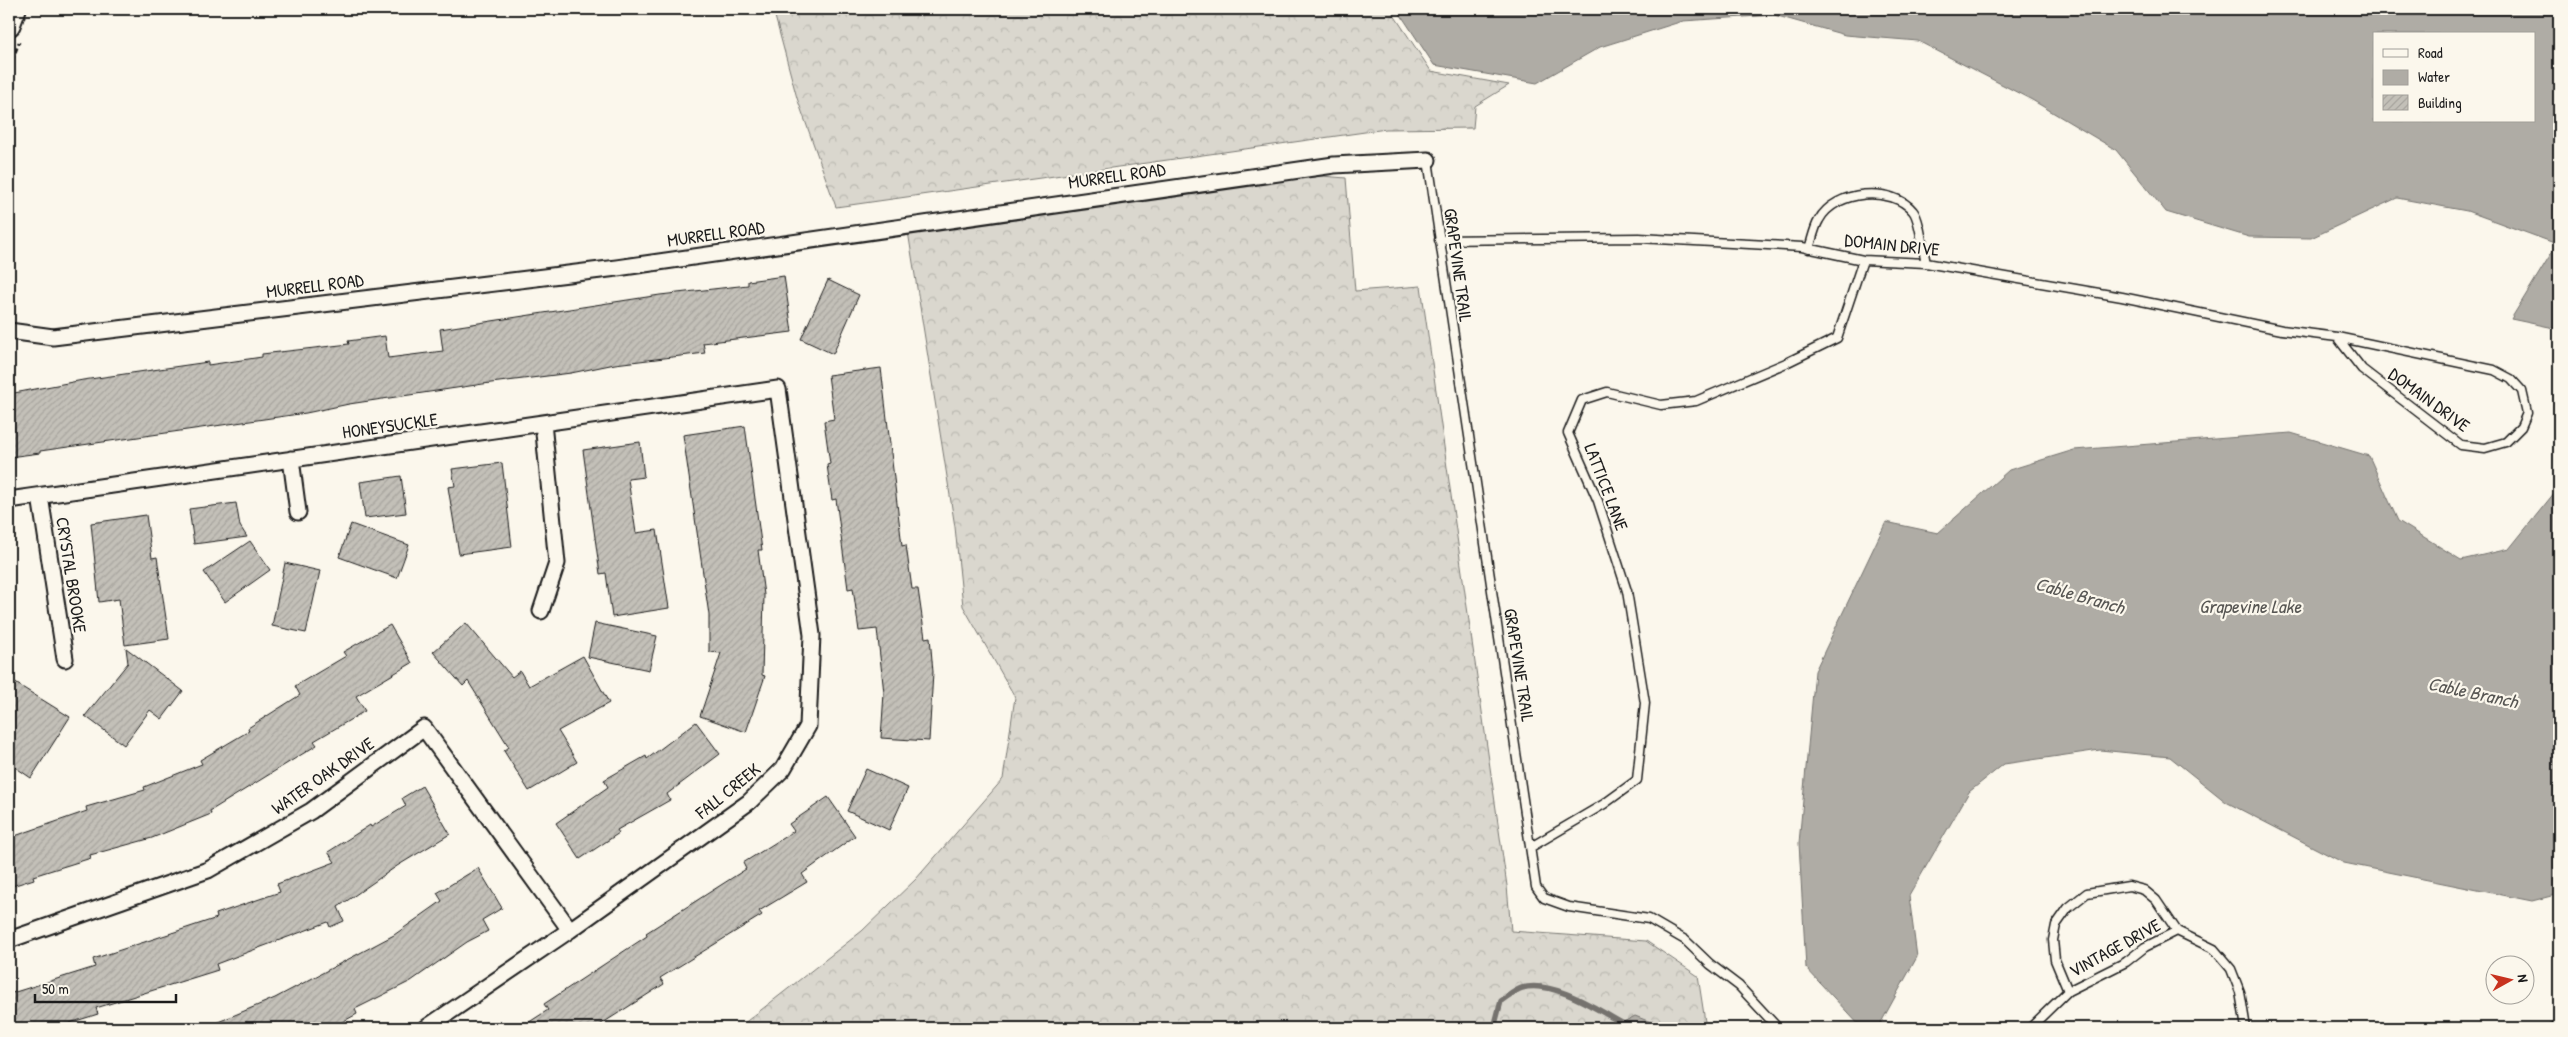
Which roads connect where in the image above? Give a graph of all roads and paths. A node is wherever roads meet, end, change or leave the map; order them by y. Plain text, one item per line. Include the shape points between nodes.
1 (15, 9) edge
2 (9, 24) edge
3 (1428, 160) joint
4 (1439, 240) junction
5 (1809, 249) junction
6 (1863, 260) junction
7 (1926, 263) junction
8 (9, 331) edge
9 (2337, 338) junction
10 (778, 389) joint
11 (543, 423) junction
12 (291, 459) junction
13 (40, 496) junction
14 (9, 500) edge
15 (298, 512) dead end
16 (541, 611) dead end
17 (65, 659) dead end
18 (1531, 848) junction
19 (570, 930) junction
20 (2177, 931) junction
21 (9, 940) edge
22 (2068, 991) junction
23 (426, 1028) edge
24 (1778, 1028) edge
25 (2030, 1028) edge
26 (2246, 1028) edge

1 - 2 main road
3 - 4 lane, GRAPEVINE TRAIL
3 - 8 street, MURRELL ROAD via 1334,165 617,268 72,335 53,337
4 - 5 lane, DOMAIN DRIVE via 1639,238
4 - 18 lane, GRAPEVINE TRAIL
5 - 6 lane, DOMAIN DRIVE
5 - 7 lane via 1819,219 1837,201 1880,194 1903,200 1915,213
6 - 7 lane, DOMAIN DRIVE
6 - 18 lane, LATTICE LANE via 1837,338 1829,342 1696,401 1661,405 1607,392 1582,400 1568,433 1598,501 1627,591 1645,702 1642,747 1637,780
7 - 9 lane, DOMAIN DRIVE
9 - 9 lane, DOMAIN DRIVE via 2494,370 2511,379 2522,392 2527,414 2506,442 2485,448 2461,445 2362,369
10 - 11 street, HONEYSUCKLE
10 - 19 street, FALL CREEK via 812,635 808,726 783,769 749,802
11 - 12 street, HONEYSUCKLE
11 - 16 street via 557,563
12 - 13 street, HONEYSUCKLE
12 - 15 street
13 - 14 street, HONEYSUCKLE
13 - 17 street, CRYSTAL BROOKE
18 - 24 lane, GRAPEVINE TRAIL via 1536,887 1544,898 1569,907 1649,919 1685,940 1739,986
19 - 21 street, WATER OAK DRIVE via 424,728 311,811 208,870
19 - 23 street, FALL CREEK
20 - 22 lane, VINTAGE DRIVE via 2126,962
20 - 22 lane, VINTAGE DRIVE via 2156,900 2144,890 2129,886 2087,893 2068,908 2056,925 2053,940 2055,960
20 - 26 lane, VINTAGE DRIVE via 2214,949 2231,970 2240,992
22 - 25 lane, VINTAGE DRIVE

